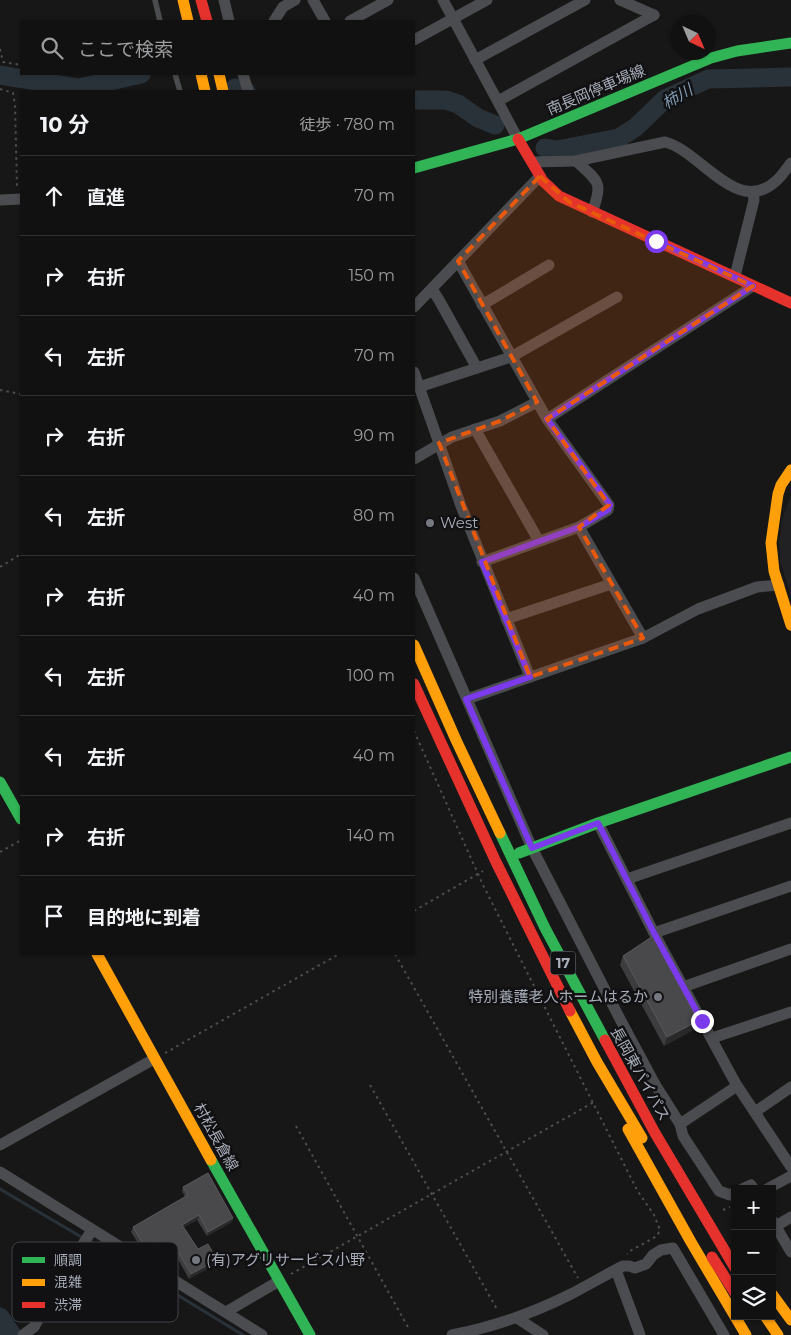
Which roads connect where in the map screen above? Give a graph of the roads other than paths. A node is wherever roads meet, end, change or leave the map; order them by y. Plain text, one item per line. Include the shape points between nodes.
1 (154, 0) edge
2 (184, 0) edge
3 (201, 0) edge
4 (224, 0) edge
5 (295, 0) edge
6 (313, 0) edge
7 (388, 0) edge
8 (443, 0) edge
9 (487, 0) edge
10 (585, 0) edge
11 (620, 0) edge
12 (453, 18) junction
13 (160, 20) edge
14 (188, 20) edge
15 (207, 20) edge
16 (229, 20) edge
17 (275, 20) edge
18 (324, 20) edge
19 (352, 20) edge
20 (415, 39) edge
21 (791, 42) edge
22 (475, 60) junction
23 (175, 75) edge
24 (201, 75) edge
25 (219, 75) edge
26 (244, 76) edge
27 (180, 90) edge
28 (205, 90) edge
29 (223, 90) edge
30 (248, 90) edge
31 (498, 101) junction
32 (518, 139) junction
33 (576, 161) junction
34 (532, 162) junction
35 (791, 163) edge
36 (415, 168) edge
37 (540, 176) junction
38 (753, 192) junction
39 (20, 199) edge
40 (0, 200) edge
41 (592, 212) junction
42 (458, 261) junction
43 (549, 265) dead end
44 (735, 276) junction
45 (753, 286) junction
46 (432, 289) junction
47 (617, 297) dead end
48 (791, 303) edge
49 (482, 305) junction
50 (415, 306) edge
51 (511, 357) junction
52 (477, 368) junction
53 (415, 375) edge
54 (419, 387) junction
55 (537, 402) junction
56 (547, 419) junction
57 (475, 430) junction
58 (439, 443) junction
59 (415, 458) edge
60 (791, 470) edge
61 (579, 527) junction
62 (539, 541) junction
63 (482, 562) junction
64 (415, 580) edge
65 (611, 584) junction
66 (778, 585) junction
67 (506, 619) junction
68 (791, 625) edge
69 (643, 638) junction
70 (415, 647) edge
71 (530, 677) junction
72 (415, 686) edge
73 (466, 699) junction
74 (791, 757) edge
75 (0, 782) edge
76 (20, 817) edge
77 (598, 823) junction
78 (791, 823) edge
79 (532, 848) junction
80 (520, 853) dead end
81 (626, 880) junction
82 (791, 886) edge
83 (654, 933) junction
84 (791, 950) edge
85 (98, 955) edge
86 (683, 988) junction
87 (791, 1012) edge
88 (584, 1037) junction
89 (712, 1038) junction
90 (154, 1059) junction
91 (737, 1086) junction
92 (791, 1087) edge
93 (755, 1112) junction
94 (680, 1124) junction
95 (0, 1145) edge
96 (672, 1162) junction
97 (791, 1167) edge
98 (0, 1172) edge
99 (791, 1176) edge
100 (774, 1185) edge
101 (731, 1194) edge
102 (791, 1217) edge
103 (776, 1222) edge
104 (776, 1226) edge
105 (92, 1230) junction
106 (727, 1230) dead end
107 (84, 1242) edge
108 (112, 1242) edge
109 (791, 1252) edge
110 (731, 1261) edge
111 (620, 1268) junction
112 (279, 1281) junction
113 (178, 1283) edge
114 (731, 1287) edge
115 (776, 1299) edge
116 (226, 1312) junction
117 (517, 1318) junction
118 (768, 1320) edge
119 (791, 1320) edge
120 (36, 1322) edge
121 (27, 1332) edge
122 (262, 1335) edge
123 (310, 1335) edge
124 (452, 1335) edge
125 (543, 1335) edge
126 (640, 1335) edge
127 (724, 1335) edge
128 (746, 1335) edge
129 (778, 1335) edge

1 - 13 lane
2 - 14 main road
3 - 15 main road
4 - 16 street
5 - 17 street via 283,7
6 - 18 street
7 - 19 street
8 - 12 street
9 - 12 street
10 - 22 street
11 - 31 street via 654,15
12 - 20 street
12 - 22 street
21 - 32 main road, 南長岡停車場線 via 711,58
22 - 31 street
23 - 27 lane
24 - 28 main road
25 - 29 main road
26 - 30 street
31 - 32 street
32 - 34 main road
32 - 36 main road, 南長岡停車場線
33 - 34 street
33 - 38 street via 665,142 679,148 722,181
33 - 41 street via 598,184 599,196
34 - 37 main road
35 - 38 street via 769,187
37 - 41 main road via 559,196
37 - 42 street
38 - 44 street via 754,200
39 - 40 street
41 - 44 main road
42 - 46 street
42 - 49 street
43 - 49 street
44 - 45 main road
45 - 48 main road
45 - 56 street
46 - 50 street
46 - 52 street
47 - 51 street
49 - 51 street
51 - 52 street
51 - 55 street
52 - 54 street
53 - 54 street
54 - 58 street
55 - 56 street
55 - 57 street
56 - 61 street via 610,505 608,510
57 - 58 street
57 - 62 street
58 - 59 street
58 - 63 street
60 - 66 main road via 778,494 772,530 771,554
61 - 62 street
61 - 65 street
62 - 63 street
63 - 67 street
64 - 73 street
65 - 67 street
65 - 69 street
66 - 68 main road
66 - 69 street via 757,587 698,609
67 - 71 street
69 - 71 street
70 - 96 main road, 長岡東バイパス / 17 via 544,928
71 - 73 street
72 - 88 main road, 長岡東バイパス / 17 via 479,828
73 - 79 street
74 - 77 main road
75 - 76 main road
77 - 79 main road
77 - 81 street
78 - 81 street
79 - 80 main road
79 - 94 street via 620,1019
81 - 83 street
82 - 83 street
83 - 86 street
84 - 86 street
85 - 90 main road, 村松長倉線
86 - 89 street
87 - 89 street
88 - 114 main road, 長岡東バイパス / 17
88 - 128 main road via 635,1142
89 - 91 street
90 - 95 street
90 - 112 main road, 村松長倉線
91 - 93 street
91 - 94 street
92 - 93 street
93 - 97 street
94 - 101 street via 683,1136 719,1191
96 - 106 main road
96 - 110 main road, 長岡東バイパス / 17
98 - 105 street
99 - 100 street
102 - 103 street
104 - 109 street
105 - 107 street
105 - 108 street
111 - 117 street
111 - 126 street
111 - 127 street via 635,1268 649,1262 661,1250 673,1248
112 - 116 street
112 - 123 main road, 村松長倉線
113 - 116 street
115 - 119 main road
116 - 122 street
117 - 124 street
117 - 125 street
118 - 129 main road
120 - 121 street

